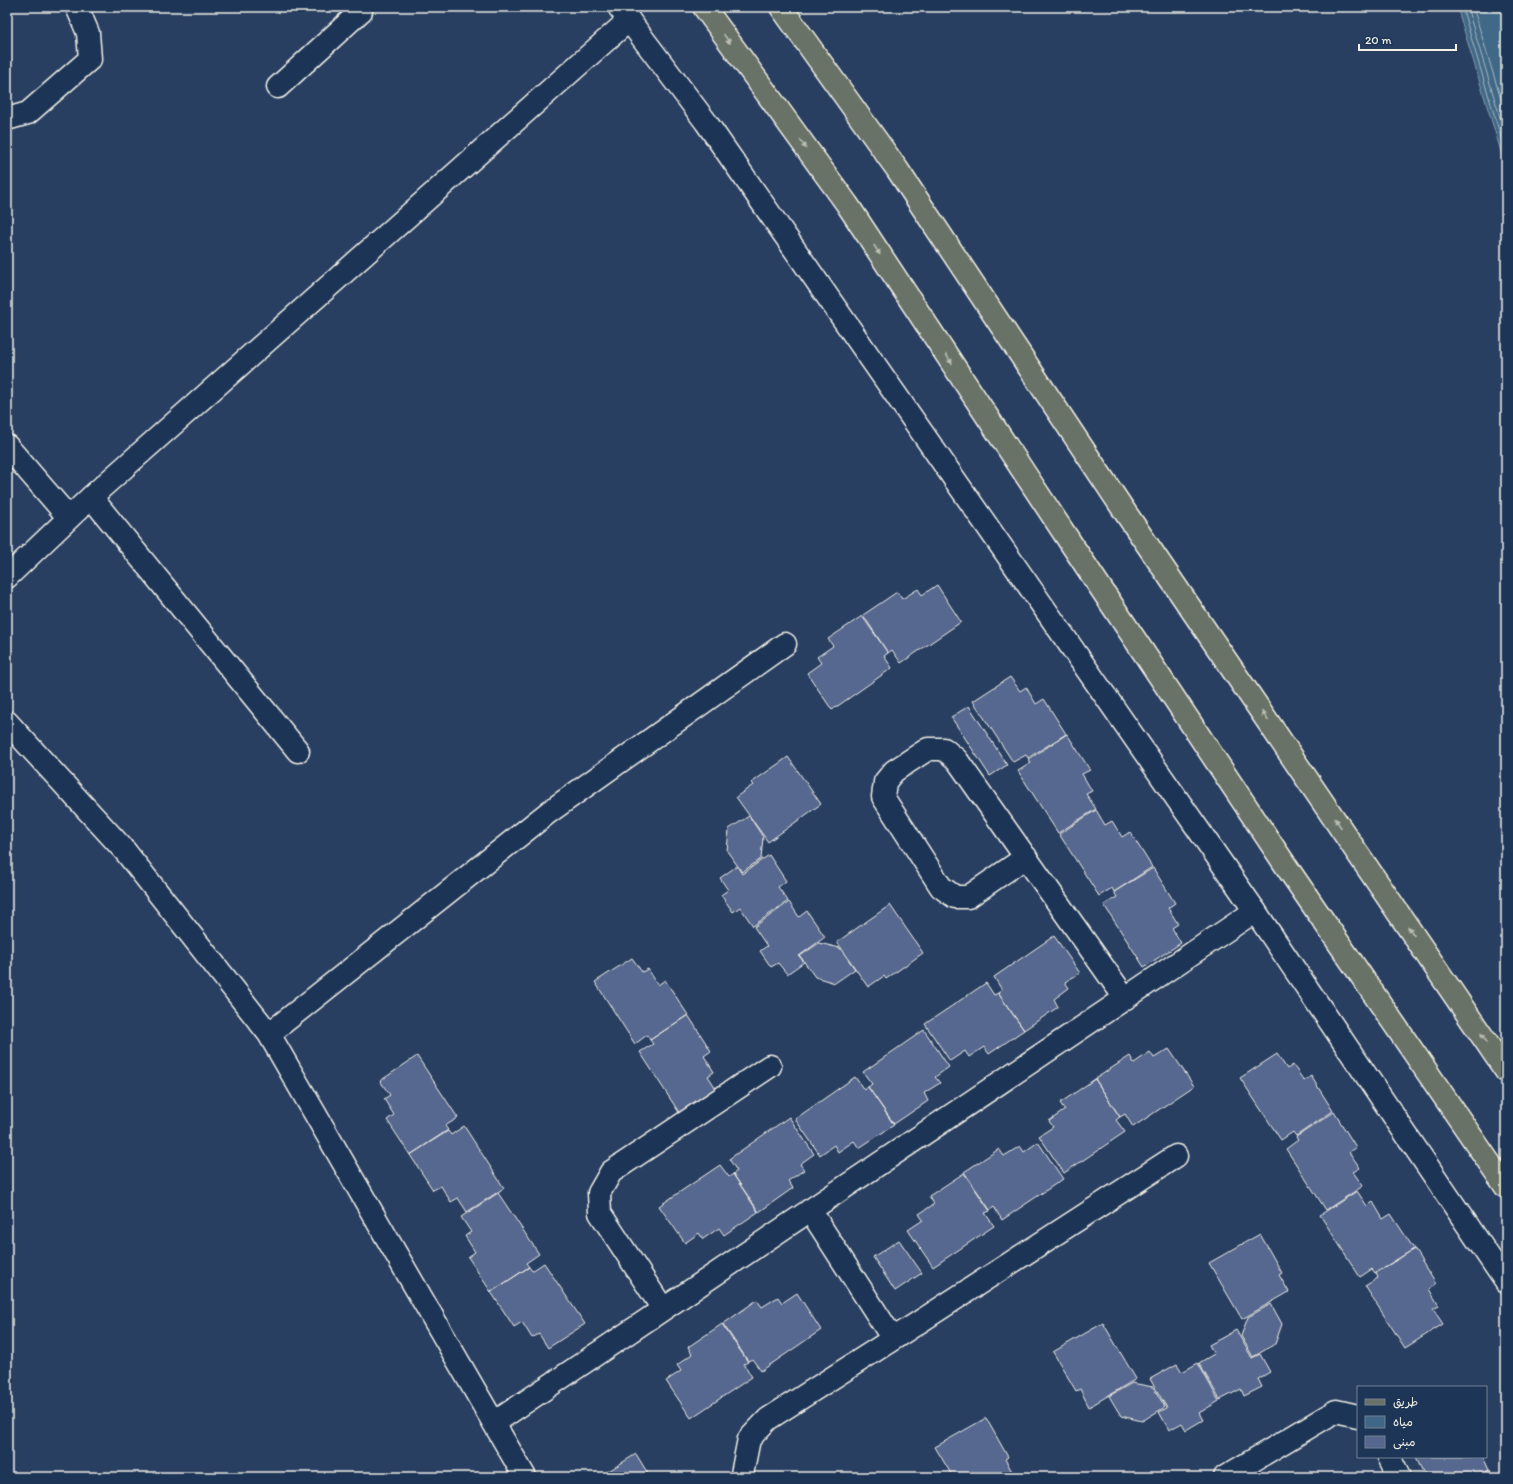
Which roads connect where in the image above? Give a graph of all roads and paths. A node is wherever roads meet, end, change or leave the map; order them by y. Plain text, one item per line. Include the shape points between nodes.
1 (77, 7) edge
2 (361, 7) edge
3 (704, 7) edge
4 (780, 7) edge
5 (624, 14) edge
6 (278, 87) dead end
7 (7, 119) edge
8 (7, 446) edge
9 (91, 497) junction
10 (69, 518) junction
11 (7, 577) edge
12 (784, 644) dead end
13 (7, 722) edge
14 (298, 751) dead end
15 (1026, 857) junction
16 (1255, 911) junction
17 (1125, 998) junction
18 (269, 1034) junction
19 (770, 1066) dead end
20 (1506, 1071) edge
21 (1176, 1156) dead end
22 (1506, 1187) edge
23 (810, 1210) junction
24 (1506, 1282) edge
25 (663, 1309) junction
26 (892, 1339) junction
27 (1357, 1416) edge
28 (494, 1423) junction
29 (1390, 1458) edge
30 (742, 1474) dead end
31 (525, 1477) edge
32 (1225, 1477) edge
33 (1399, 1477) edge

1 - 7 street via 88,33 90,59 28,113
2 - 6 street
3 -> 22 main road via 847,204 1284,862
20 -> 4 main road via 1125,512 897,169
5 - 9 street
5 - 16 street via 711,128
8 - 10 street
9 - 10 street
9 - 14 street
10 - 11 street
12 - 18 street via 549,812
13 - 18 street via 126,852
15 - 15 street via 957,760 944,749 928,749 894,771 885,782 883,797 942,887 955,897 968,897
15 - 17 street
16 - 17 street
16 - 24 street
17 - 23 street
18 - 28 street
19 - 25 street via 611,1172 599,1193 600,1213
21 - 26 street
23 - 25 street
23 - 26 street
25 - 28 street
26 - 30 street via 768,1419 749,1439
27 - 32 street via 1336,1410
28 - 31 street
29 - 33 street

